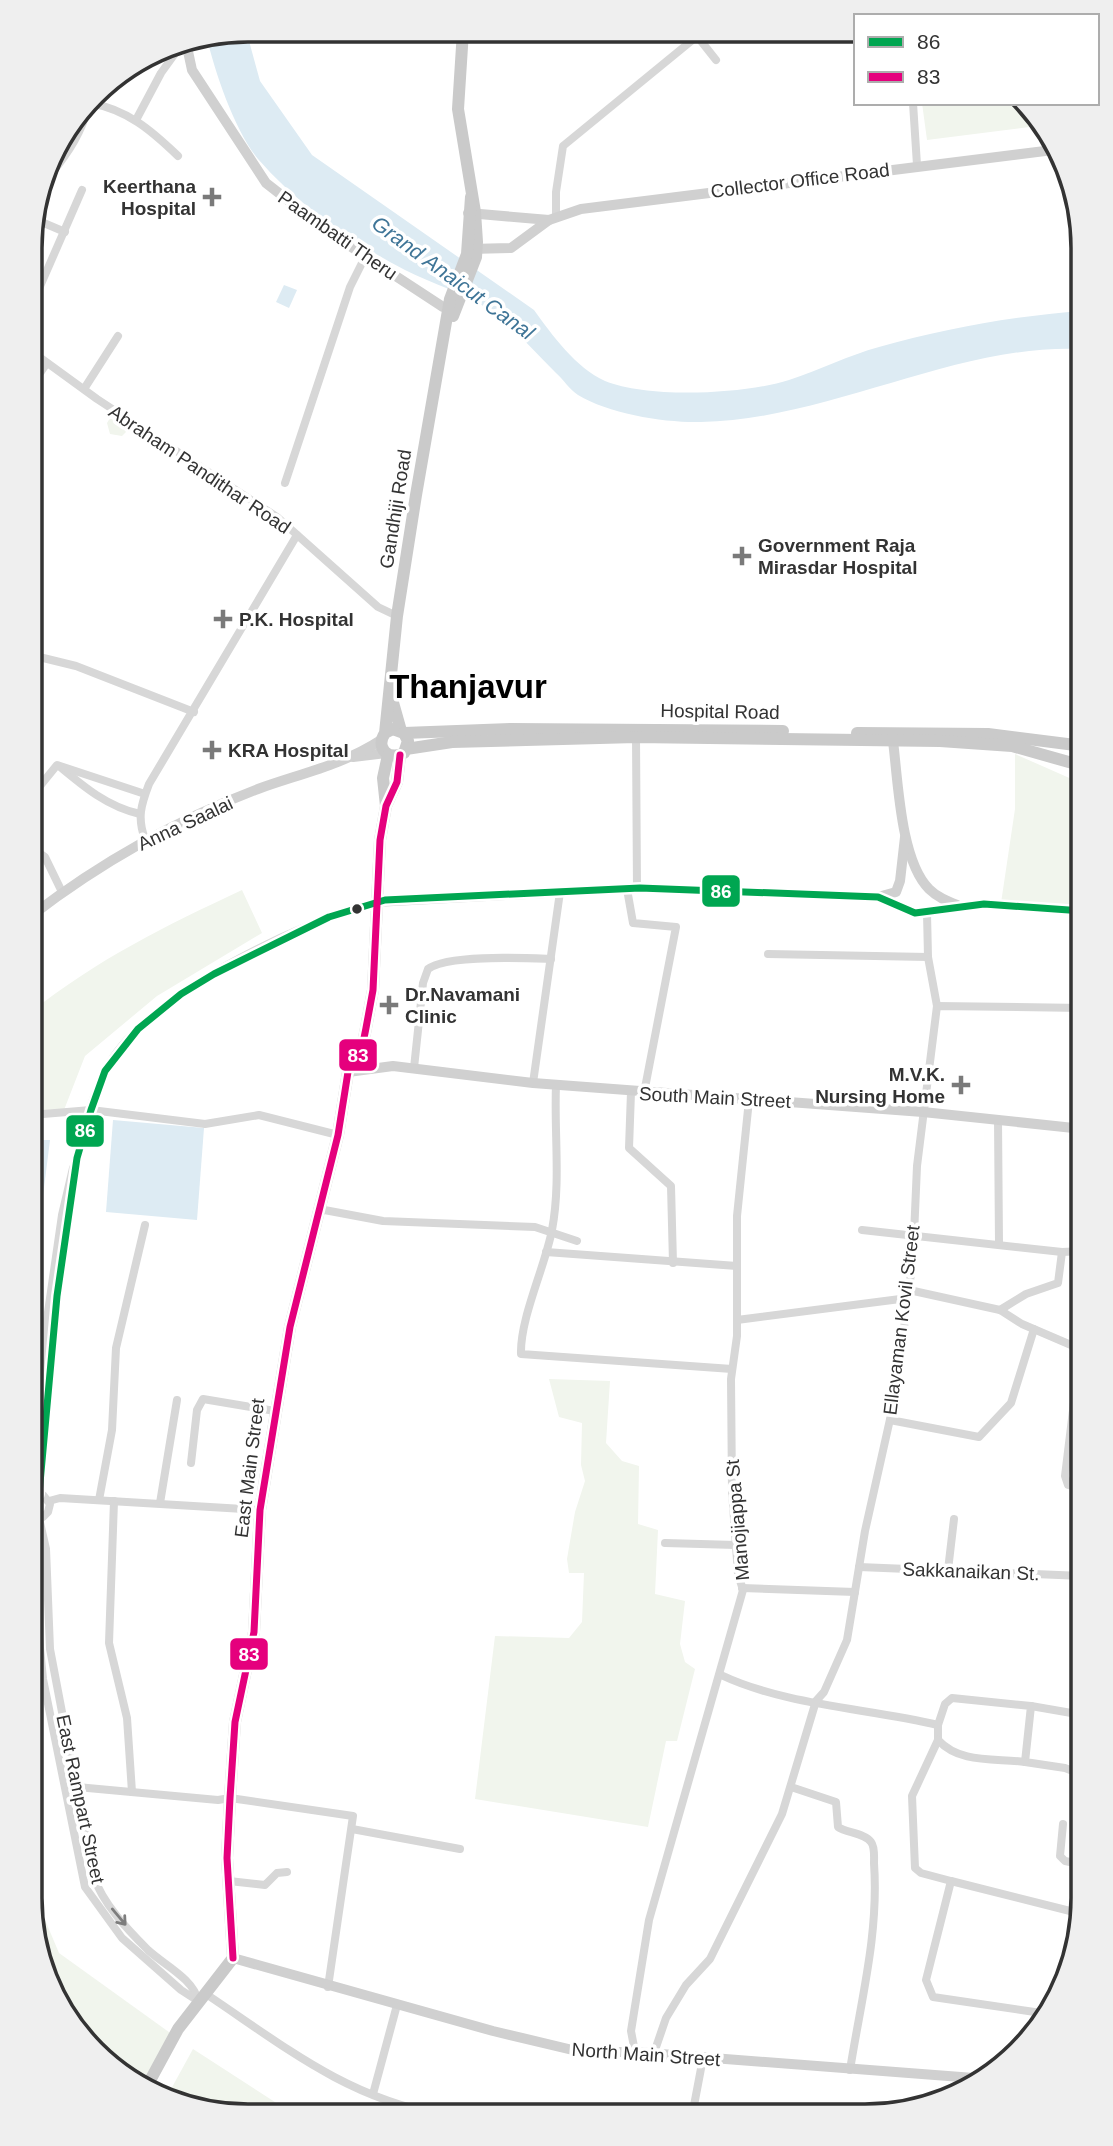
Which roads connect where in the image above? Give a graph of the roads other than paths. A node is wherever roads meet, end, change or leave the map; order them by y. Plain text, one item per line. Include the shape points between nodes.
1 (462, 42) edge
2 (689, 42) edge
3 (704, 42) edge
4 (184, 52) edge
5 (173, 57) edge
6 (716, 60) dead end
7 (913, 105) edge
8 (98, 107) edge
9 (136, 120) junction
10 (84, 124) edge
11 (1046, 151) edge
12 (178, 156) dead end
13 (62, 161) edge
14 (917, 165) junction
15 (82, 190) dead end
16 (472, 213) junction
17 (553, 219) junction
18 (44, 224) edge
19 (65, 232) junction
20 (472, 252) junction
21 (365, 257) junction
22 (42, 284) edge
23 (451, 302) junction
24 (118, 337) dead end
25 (42, 359) edge
26 (47, 363) junction
27 (42, 370) edge
28 (84, 389) junction
29 (285, 484) dead end
30 (297, 535) junction
31 (397, 616) junction
32 (42, 658) edge
33 (390, 692) junction
34 (194, 712) junction
35 (402, 732) junction
36 (636, 737) junction
37 (893, 737) junction
38 (1071, 744) edge
39 (391, 748) junction
40 (1063, 763) junction
41 (1071, 764) edge
42 (57, 765) junction
43 (1071, 768) edge
44 (42, 783) edge
45 (145, 794) junction
46 (140, 814) junction
47 (905, 834) junction
48 (145, 839) junction
49 (42, 855) edge
50 (632, 889) junction
51 (62, 892) junction
52 (560, 892) junction
53 (878, 897) junction
54 (375, 902) junction
55 (957, 905) junction
56 (42, 907) edge
57 (1071, 910) edge
58 (927, 913) junction
59 (768, 954) dead end
60 (928, 957) junction
61 (551, 959) junction
62 (937, 1006) junction
63 (1071, 1008) edge
64 (414, 1068) junction
65 (348, 1072) junction
66 (533, 1083) junction
67 (555, 1085) junction
68 (631, 1092) junction
69 (644, 1093) junction
70 (749, 1100) junction
71 (91, 1110) junction
72 (923, 1112) junction
73 (42, 1114) edge
74 (998, 1120) junction
75 (1071, 1128) edge
76 (338, 1135) junction
77 (77, 1158) junction
78 (319, 1209) junction
79 (145, 1225) dead end
80 (862, 1230) dead end
81 (552, 1232) junction
82 (912, 1234) junction
83 (577, 1241) dead end
84 (999, 1244) junction
85 (546, 1252) junction
86 (1062, 1252) junction
87 (1071, 1252) edge
88 (673, 1263) junction
89 (737, 1266) junction
90 (908, 1294) junction
91 (1000, 1310) junction
92 (737, 1320) junction
93 (1034, 1329) junction
94 (1071, 1346) edge
95 (732, 1369) junction
96 (42, 1378) edge
97 (177, 1399) dead end
98 (275, 1411) junction
99 (890, 1420) junction
100 (1071, 1426) edge
101 (42, 1431) edge
102 (191, 1463) dead end
103 (1071, 1486) edge
104 (42, 1498) edge
105 (99, 1500) junction
106 (48, 1501) junction
107 (114, 1501) junction
108 (160, 1503) junction
109 (260, 1510) junction
110 (42, 1514) edge
111 (954, 1519) dead end
112 (42, 1538) edge
113 (665, 1543) dead end
114 (736, 1545) junction
115 (859, 1567) junction
116 (948, 1570) junction
117 (1071, 1575) edge
118 (743, 1588) junction
119 (855, 1588) junction
120 (42, 1669) edge
121 (721, 1675) junction
122 (816, 1701) junction
123 (1031, 1706) junction
124 (1071, 1713) edge
125 (938, 1725) junction
126 (938, 1740) junction
127 (1025, 1762) junction
128 (1071, 1770) edge
129 (77, 1787) junction
130 (791, 1787) junction
131 (132, 1792) junction
132 (230, 1798) junction
133 (1063, 1824) dead end
134 (352, 1829) junction
135 (460, 1849) dead end
136 (1071, 1862) edge
137 (287, 1872) dead end
138 (229, 1881) junction
139 (951, 1881) junction
140 (1071, 1911) edge
141 (233, 1958) junction
142 (328, 1987) junction
143 (202, 1997) junction
144 (397, 2006) junction
145 (1036, 2012) edge
146 (635, 2052) junction
147 (654, 2053) junction
148 (703, 2058) junction
149 (850, 2070) junction
150 (965, 2078) edge
151 (151, 2079) edge
152 (373, 2094) junction
153 (405, 2104) edge
154 (694, 2104) edge

1 - 16 main road via 458,109
2 - 17 street via 563,146
3 - 6 street
4 - 21 street, Paambatti Theru via 266,183
5 - 9 street
7 - 14 street
8 - 9 street
9 - 12 street
10 - 13 street
11 - 14 street, Collector Office Road
14 - 17 street, Collector Office Road via 581,209
15 - 19 street
16 - 17 street, Collector Office Road
16 - 20 main road
17 - 20 street, Collector Office Road via 511,248
18 - 19 street
19 - 22 street
20 - 23 main road, Gandhiji Road
21 - 23 street, Paambatti Theru
21 - 29 street via 350,287
23 - 31 main road, Gandhiji Road
24 - 28 street
25 - 26 street, Abraham Pandithar Road
26 - 27 street
26 - 28 street, Abraham Pandithar Road
28 - 30 street, Abraham Pandithar Road via 277,517
30 - 31 street, Abraham Pandithar Road via 378,607
30 - 34 street
31 - 33 main road, Gandhiji Road
32 - 34 street via 76,666
33 - 35 main road, Gandhiji Road
33 - 39 main road, Gandhiji Road
34 - 45 street
35 - 37 main road, Hospital Road via 632,728
35 - 39 main road, Hospital Road via 393,729
35 - 39 main road, Gandhiji Road via 408,741
36 - 37 main road, Hospital Road
36 - 39 main road, Hospital Road
36 - 50 street
37 - 38 main road, Hospital Road via 988,734
37 - 40 main road, Hospital Road via 1012,746
37 - 47 street
39 - 48 street, Anna Saalai via 256,790
39 - 54 main road, Gandhiji Road via 397,782 386,806
40 - 41 main road
40 - 43 main road
42 - 44 street
42 - 45 street
42 - 46 street via 93,794
45 - 46 street
46 - 48 street
47 - 53 street via 896,892
47 - 55 street via 920,877 938,897
48 - 51 street, Anna Saalai
49 - 51 street
50 - 52 street
50 - 53 street
50 - 69 street via 633,922 676,927
51 - 56 street, Anna Saalai
52 - 54 street
52 - 61 street
53 - 58 street via 903,909
54 - 65 main road, East Main Street via 373,990 362,1048
54 - 71 street via 285,937 181,994 123,1046 105,1071
55 - 57 street
55 - 58 street
58 - 60 street, Ellayaman Kovil Street
59 - 60 street
60 - 62 street, Ellayaman Kovil Street
61 - 64 street via 486,958 428,968
61 - 66 street
62 - 63 street
62 - 72 street, Ellayaman Kovil Street
64 - 65 street, South Main Street
64 - 66 street, South Main Street
65 - 76 main road, East Main Street
66 - 67 street, South Main Street
67 - 68 street, South Main Street
67 - 81 street via 558,1191
68 - 69 street, South Main Street
68 - 88 street via 629,1148 671,1186
69 - 70 street, South Main Street
70 - 72 street, South Main Street
70 - 89 street, Manojiappa St via 737,1216
71 - 73 street
71 - 76 street via 205,1125 260,1115
71 - 77 street
72 - 74 street, South Main Street
72 - 82 street, Ellayaman Kovil Street
74 - 75 street, South Main Street
74 - 84 street
76 - 78 main road, East Main Street
77 - 96 street via 62,1215
77 - 101 street
78 - 81 street via 383,1222 535,1227
78 - 98 main road, East Main Street
79 - 105 street via 116,1348 112,1430
80 - 82 street
81 - 83 street
81 - 85 street
82 - 84 street
82 - 90 street, Ellayaman Kovil Street
84 - 86 street
85 - 88 street
85 - 95 street via 522,1354
86 - 87 street
86 - 91 street via 1058,1283 1026,1294
88 - 89 street
89 - 92 street, Manojiappa St
90 - 91 street
90 - 92 street
90 - 99 street, Ellayaman Kovil Street
91 - 93 street
92 - 95 street, Manojiappa St
93 - 94 street
93 - 99 street via 1011,1403 979,1437
95 - 114 street, Manojiappa St
97 - 108 street
98 - 102 street via 203,1399 197,1409
98 - 109 main road, East Main Street
99 - 115 street, Ellayaman Kovil Street
100 - 103 street via 1065,1476
104 - 106 street
105 - 106 street
105 - 107 street
106 - 110 street, East Rampart Street via 48,1512
107 - 108 street
107 - 131 street via 109,1643 127,1718
108 - 109 street
109 - 132 main road, East Main Street via 254,1632 235,1722
111 - 116 street
112 - 129 street, East Rampart Street via 50,1649
113 - 114 street
114 - 118 street, Manojiappa St
115 - 116 street, Sakkanaikan St.
115 - 119 street, Ellayaman Kovil Street
116 - 117 street, Sakkanaikan St.
118 - 119 street
118 - 121 street, Manojiappa St
119 - 122 street, Ellayaman Kovil Street via 848,1640
120 - 143 street via 85,1887 122,1938 181,1990
121 - 122 street via 766,1692
121 - 146 street, Manojiappa St via 649,1920 631,2031
122 - 125 street
122 - 130 street, Ellayaman Kovil Street
123 - 124 street
123 - 125 street via 952,1698
123 - 127 street
125 - 126 street
126 - 127 street via 949,1752
126 - 139 street via 912,1796 915,1868
127 - 128 street
129 - 131 street
129 -> 143 street, East Rampart Street via 97,1887 145,1948
130 - 147 street, Ellayaman Kovil Street via 735,1913 710,1959 686,1985 666,2018
130 - 149 street via 836,1802 838,1827 867,1838 873,1847 876,1888 871,1965
131 - 132 street
132 - 134 street via 353,1816
132 - 138 main road, East Main Street
133 - 136 street via 1060,1856
134 - 135 street
134 - 142 street
137 - 138 street via 277,1873 265,1885
138 - 141 main road, East Main Street
139 - 140 street
139 - 145 street via 926,1980 928,1991 933,1997
141 - 142 street, North Main Street
141 - 143 main road
142 - 144 street, North Main Street
143 - 151 main road
143 - 152 street via 307,2064
144 - 146 street, North Main Street via 581,2052
144 - 152 street
146 - 147 street, North Main Street
147 - 148 street, North Main Street
148 - 149 street, North Main Street
148 - 154 street
149 - 150 street, North Main Street
152 - 153 street

